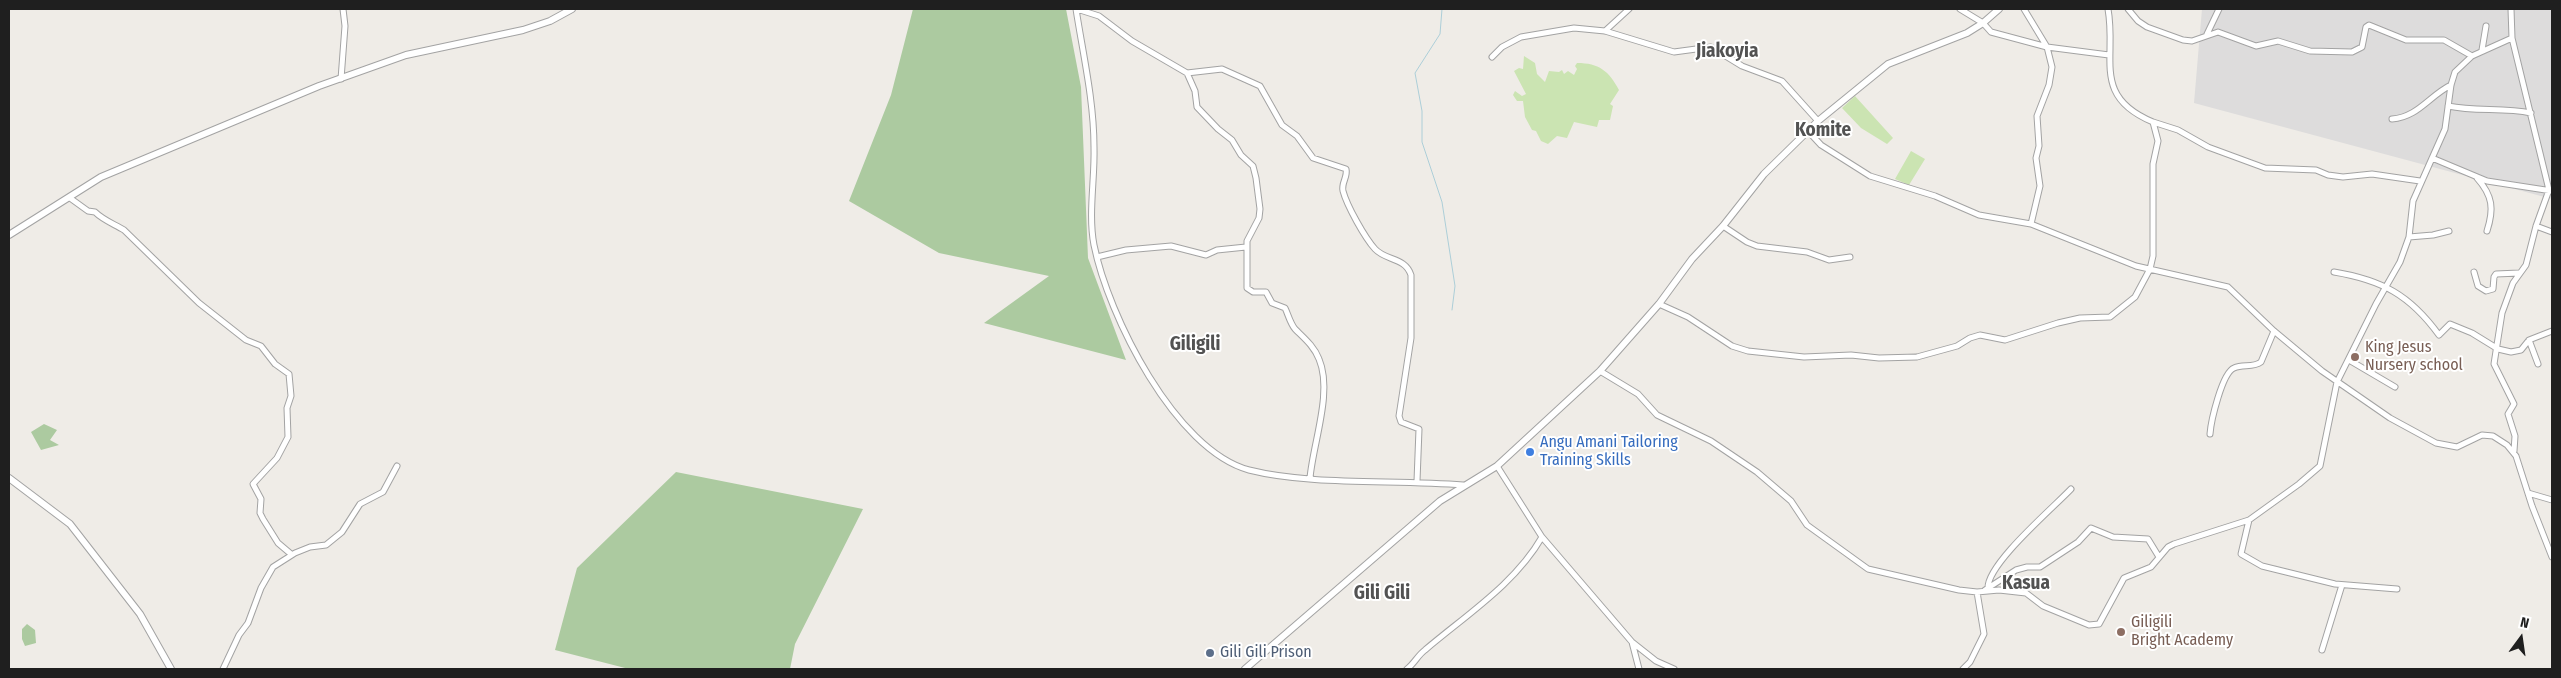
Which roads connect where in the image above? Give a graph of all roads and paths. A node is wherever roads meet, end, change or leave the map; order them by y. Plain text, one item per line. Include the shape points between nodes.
1 (343, 9) edge
2 (572, 9) edge
3 (1076, 9) edge
4 (1629, 9) edge
5 (1960, 9) edge
6 (1999, 9) edge
7 (2024, 9) edge
8 (2108, 9) edge
9 (2128, 9) edge
10 (2219, 9) edge
11 (2511, 9) edge
12 (1984, 24) junction
13 (2486, 26) dead end
14 (1605, 31) junction
15 (2206, 34) junction
16 (2512, 38) junction
17 (2047, 47) junction
18 (2482, 50) junction
19 (2109, 55) junction
20 (2472, 56) junction
21 (1492, 57) dead end
22 (1188, 73) junction
23 (341, 79) junction
24 (2451, 85) junction
25 (2448, 106) junction
26 (2531, 113) junction
27 (2392, 119) dead end
28 (1818, 121) junction
29 (2152, 122) junction
30 (1808, 131) junction
31 (2432, 158) junction
32 (2477, 178) junction
33 (2420, 181) junction
34 (2551, 190) edge
35 (70, 198) junction
36 (2032, 224) junction
37 (1723, 226) junction
38 (2536, 226) junction
39 (2449, 231) dead end
40 (2487, 231) dead end
41 (2552, 232) edge
42 (9, 235) edge
43 (2409, 237) junction
44 (1246, 247) junction
45 (1097, 257) junction
46 (1850, 257) dead end
47 (2150, 269) junction
48 (2334, 272) dead end
49 (2474, 272) dead end
50 (2519, 274) junction
51 (2387, 287) junction
52 (1659, 304) junction
53 (2552, 330) edge
54 (2274, 331) junction
55 (2529, 340) junction
56 (2498, 349) junction
57 (2348, 360) junction
58 (2538, 364) dead end
59 (1600, 371) junction
60 (2337, 382) junction
61 (2395, 387) dead end
62 (2210, 434) dead end
63 (2514, 452) junction
64 (396, 466) dead end
65 (1497, 466) junction
66 (9, 478) edge
67 (1310, 478) junction
68 (1417, 481) junction
69 (1463, 485) junction
70 (2072, 489) dead end
71 (2528, 493) junction
72 (2552, 500) edge
73 (2248, 520) junction
74 (1542, 537) junction
75 (291, 554) junction
76 (2158, 557) junction
77 (2552, 557) edge
78 (2342, 585) junction
79 (1986, 589) junction
80 (2397, 589) dead end
81 (1977, 592) junction
82 (1632, 642) junction
83 (2322, 650) dead end
84 (171, 669) edge
85 (223, 669) edge
86 (1245, 669) edge
87 (1406, 669) edge
88 (1639, 669) edge
89 (1674, 669) edge
90 (1963, 669) edge

1 - 23 street
2 - 23 street via 523,30 406,55
3 - 22 street via 1098,16
3 - 45 street via 1093,119
4 - 14 street
5 - 12 street
6 - 12 street
7 - 17 street
8 - 19 street
9 - 15 street via 2138,21 2170,37 2192,40
10 - 15 street
11 - 16 street
12 - 17 street via 1991,32
12 - 28 street via 1888,64
13 - 18 street
14 - 21 street via 1574,28 1535,34 1507,44
14 - 28 street via 1674,52 1718,50 1735,62 1782,82
15 - 20 street via 2226,34 2256,46 2278,41 2303,51 2352,52 2362,47 2369,25 2406,40 2444,40
16 - 18 street
16 - 26 street
17 - 19 street
17 - 36 street via 2052,72 2037,116 2039,146 2036,158 2040,186
18 - 20 street
19 - 29 street via 2112,85 2134,114
20 - 24 street via 2458,66
22 - 44 street via 1197,107 1229,136 1253,166 1260,209
22 - 68 street via 1222,69 1260,86 1282,125 1297,136 1313,158 1346,169 1343,191 1375,249 1408,268 1412,282 1411,338 1399,416 1401,422 1419,429
23 - 35 street via 101,177
24 - 25 street
24 - 27 street via 2410,116
25 - 26 street via 2474,111 2508,109
25 - 31 street via 2445,129
26 - 34 street
28 - 30 street
29 - 33 street via 2178,130 2226,155 2265,168 2316,170 2344,177 2372,174
29 - 47 street via 2158,141 2153,164 2154,249
30 - 36 street via 1821,145 1870,176 1935,196 1979,215
30 - 37 street via 1764,174
31 - 32 street
31 - 33 street
32 - 34 street via 2510,186
32 - 40 street via 2487,189 2493,210
33 - 43 street via 2412,207
34 - 38 street
35 - 42 street
35 - 75 street via 124,230 199,303 246,340 261,346 274,364 289,374 288,437 277,458 253,484 261,499 263,519 278,543
36 - 47 street via 2119,261
37 - 46 street via 1758,246 1807,252 1829,260
37 - 52 street via 1692,259
38 - 41 street
38 - 50 street via 2526,265
39 - 43 street
43 - 51 street
44 - 45 street via 1217,250 1206,255 1172,246 1126,250
44 - 67 street via 1247,288 1252,292 1266,292 1272,303 1285,308 1292,325 1314,349 1321,364 1322,394
45 - 67 street via 1121,321 1150,378 1177,416 1210,450 1232,464 1249,470
47 - 52 street via 2135,298 2110,317 2080,318 2005,340 1980,335 1957,346 1917,357 1804,357 1748,351 1732,346 1688,317
47 - 54 street via 2228,287
48 - 51 street
49 - 50 street via 2478,286 2486,291 2493,289 2496,274
50 - 56 street via 2502,313
51 - 56 street via 2412,305 2439,335 2450,324 2472,332
51 - 57 street
52 - 59 street
53 - 55 street
54 - 60 street
54 - 62 street via 2258,365 2240,366 2229,372 2213,410
55 - 56 street via 2521,350
55 - 58 street
56 - 63 street via 2494,364 2514,404 2508,414 2515,436
57 - 60 street
57 - 61 street
59 - 65 street
59 - 81 street via 1638,394 1657,415 1711,441 1757,472 1791,501 1807,525 1857,564 1918,582
60 - 63 street via 2390,418 2444,446 2457,448 2488,434
60 - 73 street via 2320,466
63 - 71 street
64 - 75 street via 383,492 360,504 342,532 326,545
65 - 69 street
65 - 74 street
66 - 84 street via 70,524 140,614
67 - 68 street
68 - 69 street
69 - 86 street via 1440,501
70 - 79 street via 2006,555 1989,577
71 - 72 street
71 - 77 street
73 - 76 street via 2174,544
73 - 78 street via 2241,552 2243,557 2274,570
74 - 82 street
74 - 87 street via 1533,553 1500,586
75 - 85 street via 273,567
76 - 79 street via 2148,539 2113,537 2091,528 2078,542 2040,567 2016,570
76 - 79 street via 2151,567 2124,578 2103,618 2096,624 2089,625 2043,606 2026,593
78 - 80 street
78 - 83 street
79 - 81 street
81 - 90 street via 1984,634
82 - 88 street
82 - 89 street via 1656,661

